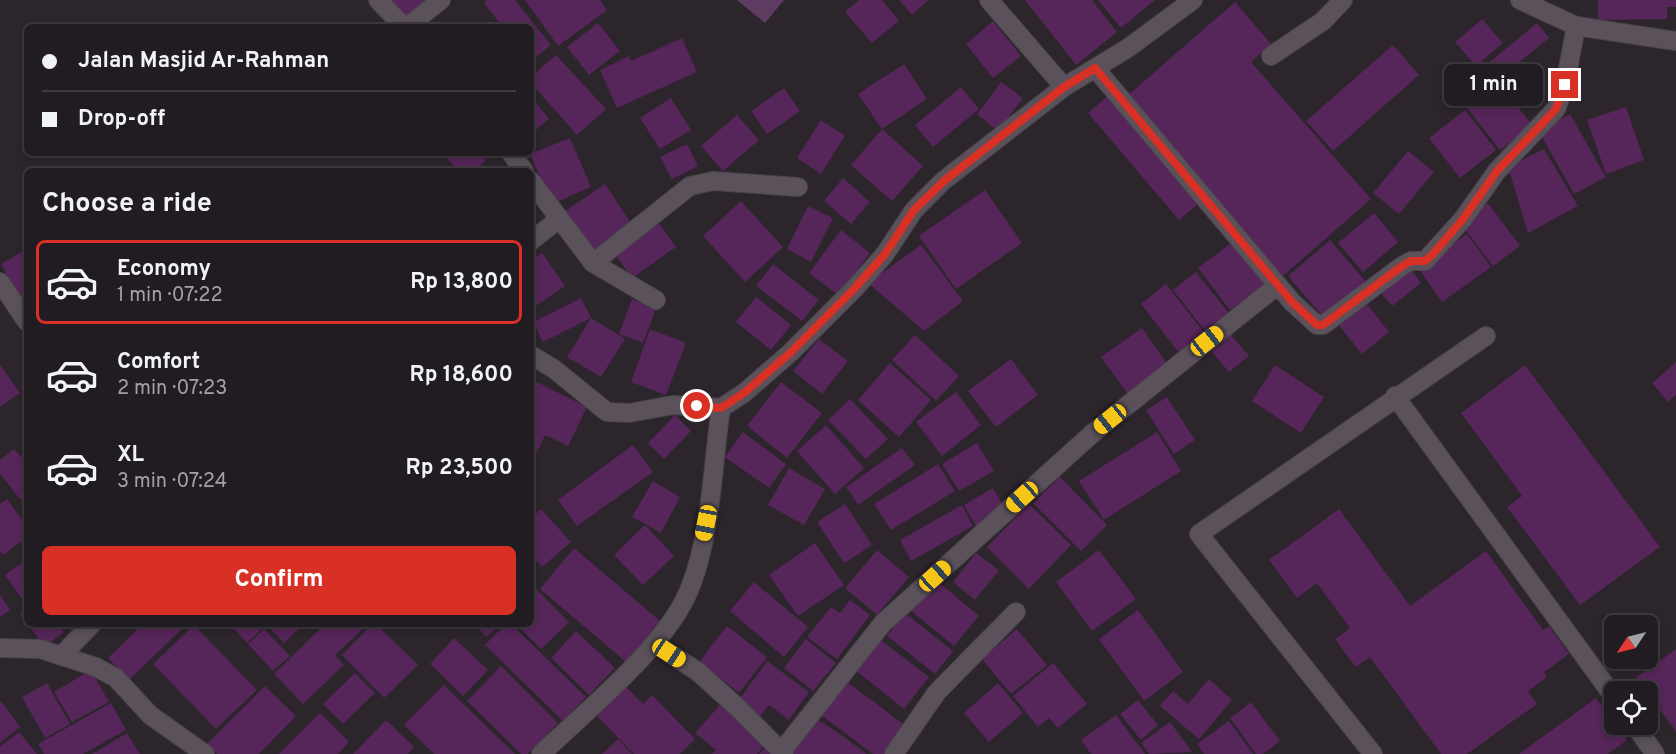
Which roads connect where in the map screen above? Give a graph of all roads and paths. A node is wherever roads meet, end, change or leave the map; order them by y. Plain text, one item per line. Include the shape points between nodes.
1 (378, 0) edge
2 (441, 0) edge
3 (988, 0) edge
4 (1193, 0) edge
5 (1342, 0) edge
6 (1520, 0) edge
7 (403, 24) edge
8 (410, 24) edge
9 (1576, 26) junction
10 (1676, 41) edge
11 (1271, 56) dead end
12 (1095, 68) junction
13 (1064, 87) junction
14 (534, 185) edge
15 (798, 187) dead end
16 (559, 219) junction
17 (534, 240) edge
18 (593, 263) junction
19 (0, 282) edge
20 (1278, 285) junction
21 (656, 300) dead end
22 (24, 318) edge
23 (1486, 336) dead end
24 (534, 358) edge
25 (1395, 396) junction
26 (721, 408) junction
27 (1016, 612) dead end
28 (89, 627) edge
29 (655, 644) junction
30 (0, 648) edge
31 (61, 656) junction
32 (1604, 684) edge
33 (1642, 735) edge
34 (782, 753) edge
35 (205, 754) edge
36 (541, 754) edge
37 (894, 754) edge
38 (1372, 754) edge
39 (1655, 754) edge

1 - 7 street
2 - 8 street
3 - 13 street
4 - 12 street
5 - 11 street via 1323,21
6 - 9 street
9 - 10 street
9 - 20 street via 1565,85 1556,109 1497,171 1463,219 1425,261 1402,266 1323,325 1313,322
12 - 13 street
12 - 20 street
13 - 26 street via 944,181 914,210 885,254 854,289 790,353
14 - 16 street
15 - 18 street via 713,181 690,186
16 - 17 street
16 - 18 street
18 - 21 street
19 - 22 street
20 - 34 street via 1094,432 883,623
23 - 25 street
24 - 26 street via 607,412 629,413 673,405
25 - 32 street
25 - 38 street via 1199,534
26 - 29 street via 710,507 700,556 690,590
27 - 37 street via 938,692
28 - 31 street
29 - 34 street via 697,671
29 - 36 street
30 - 31 street via 40,649
31 - 35 street via 116,678 150,715
33 - 39 street

